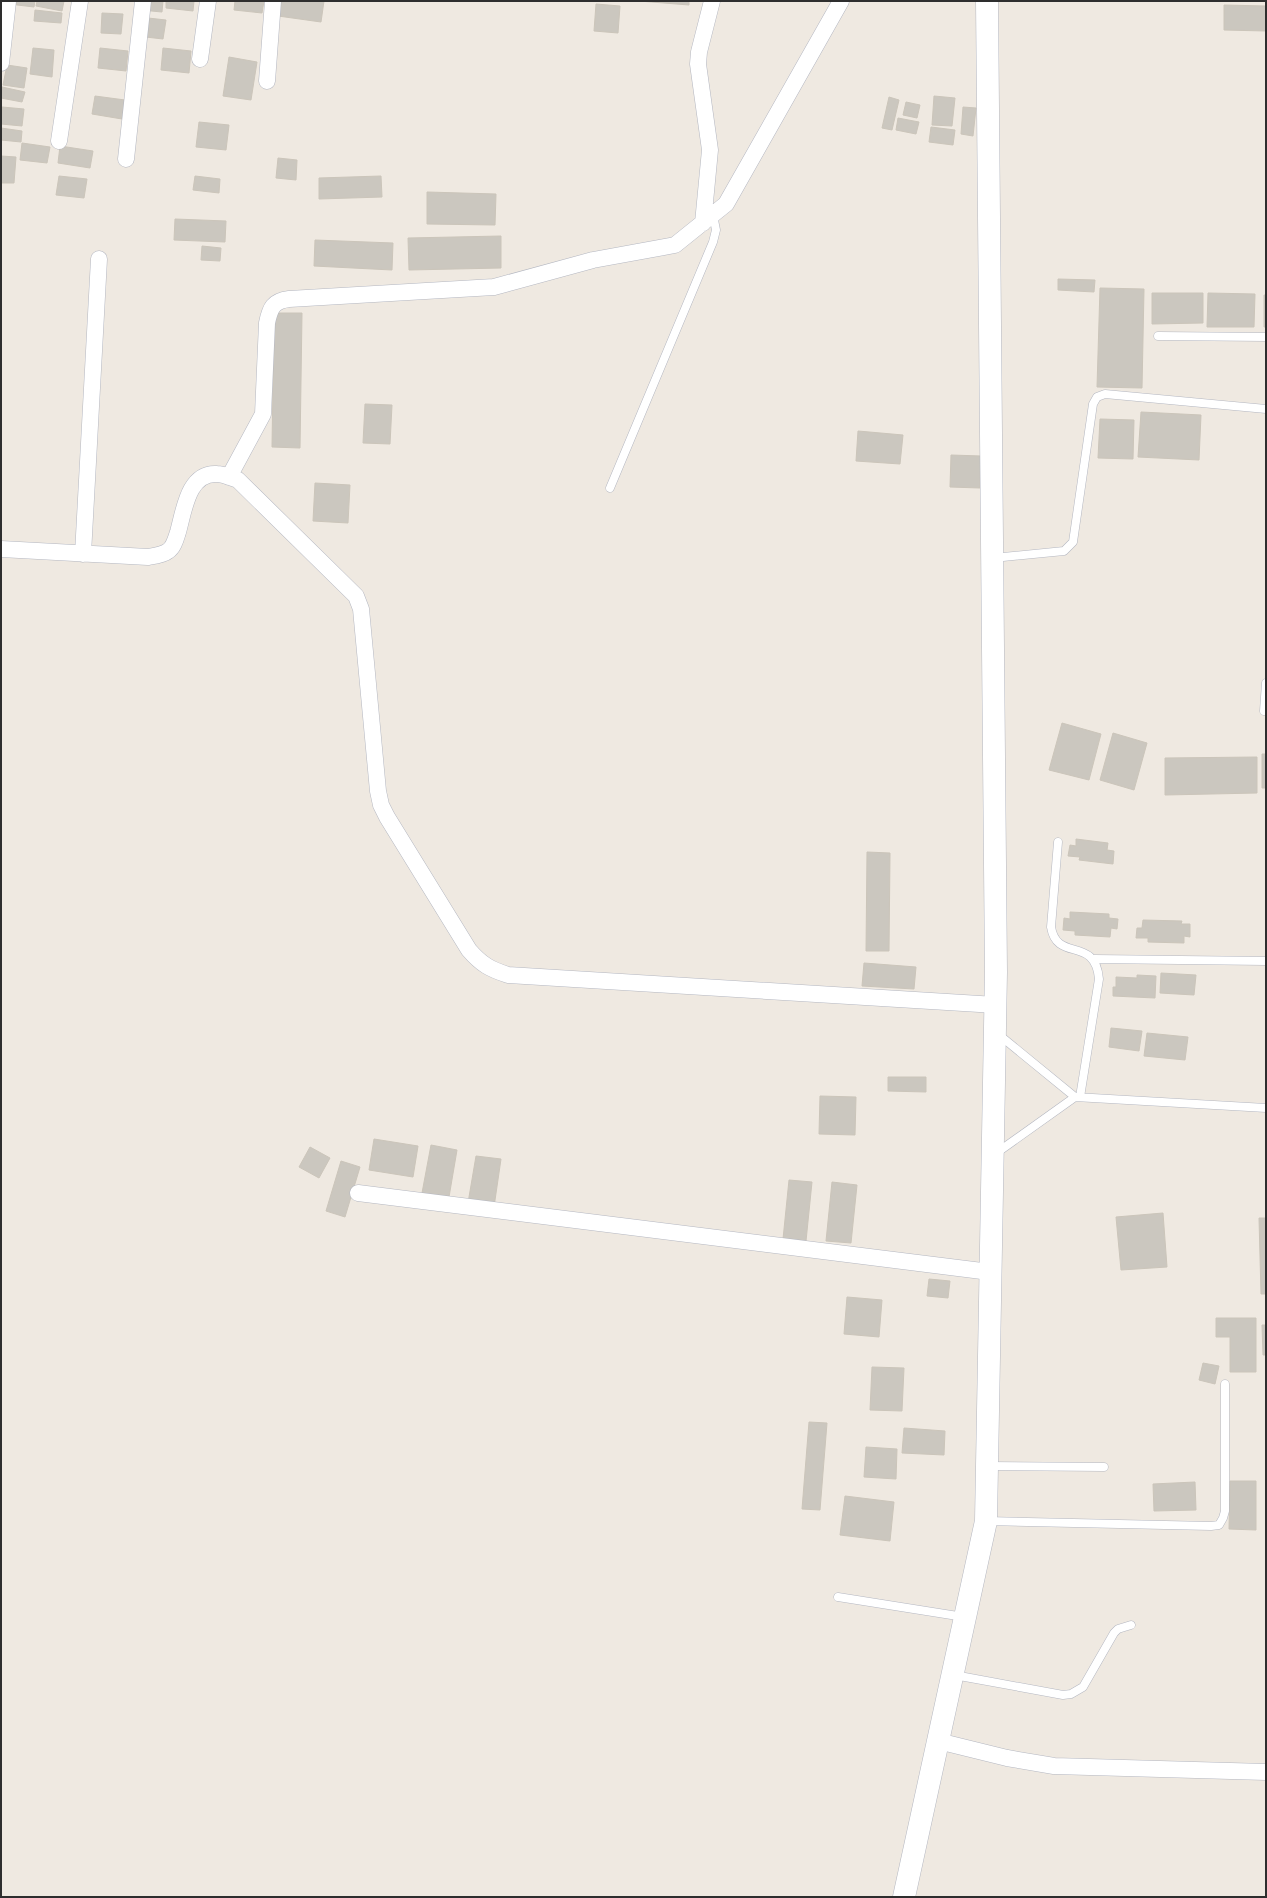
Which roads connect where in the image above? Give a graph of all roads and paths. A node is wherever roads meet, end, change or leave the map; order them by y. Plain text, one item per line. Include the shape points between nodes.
1 (8, 1) edge
2 (80, 1) edge
3 (143, 1) edge
4 (208, 1) edge
5 (273, 1) edge
6 (712, 1) edge
7 (841, 1) edge
8 (987, 1) edge
9 (200, 59) dead end
10 (1, 63) edge
11 (267, 81) dead end
12 (59, 141) dead end
13 (126, 159) dead end
14 (708, 219) junction
15 (99, 259) dead end
16 (1158, 336) dead end
17 (1266, 337) edge
18 (1266, 409) edge
19 (229, 477) junction
20 (610, 488) dead end
21 (1, 549) edge
22 (83, 554) junction
23 (992, 558) junction
24 (1266, 683) edge
25 (1264, 711) dead end
26 (1058, 842) dead end
27 (1094, 959) junction
28 (1266, 961) edge
29 (996, 1005) junction
30 (995, 1032) junction
31 (1078, 1097) junction
32 (1266, 1108) edge
33 (993, 1156) junction
34 (358, 1193) dead end
35 (990, 1272) junction
36 (1225, 1384) dead end
37 (986, 1466) junction
38 (1104, 1467) dead end
39 (986, 1520) junction
40 (838, 1596) dead end
41 (965, 1617) junction
42 (1131, 1625) dead end
43 (952, 1674) junction
44 (938, 1742) junction
45 (1266, 1772) edge
46 (905, 1897) edge

1 - 10 street
2 - 12 street
3 - 13 street
4 - 9 street
5 - 11 street
6 - 14 street via 698,64 710,150
7 - 14 street via 728,200
8 - 23 main road
14 - 19 street via 680,242 669,247 593,260 494,287 289,299 273,304 267,323 263,414
14 - 20 lane via 716,230 713,242
15 - 22 street
16 - 17 lane
18 - 23 lane via 1105,394 1097,397 1093,404 1071,546 1064,551
19 - 22 street via 218,474 202,476 195,484 189,494 175,542 169,551 148,557
19 - 29 street via 238,480 356,596 361,609 381,805 478,961 492,970 508,975
21 - 22 street
23 - 29 main road
24 - 25 lane
26 - 27 lane via 1051,927 1053,936 1056,942 1063,946 1086,953
27 - 28 lane
27 - 31 lane via 1099,979
29 - 30 main road
30 - 31 lane
30 - 33 main road
31 - 32 lane
31 - 33 lane
33 - 35 main road
34 - 35 street
35 - 37 main road
36 - 39 lane via 1226,1510 1219,1525
37 - 38 lane
37 - 39 main road
39 - 41 main road
40 - 41 lane
41 - 43 main road
42 - 43 lane via 1114,1633 1084,1687 1071,1694 1063,1695
43 - 44 main road
44 - 45 street via 1054,1766
44 - 46 main road

